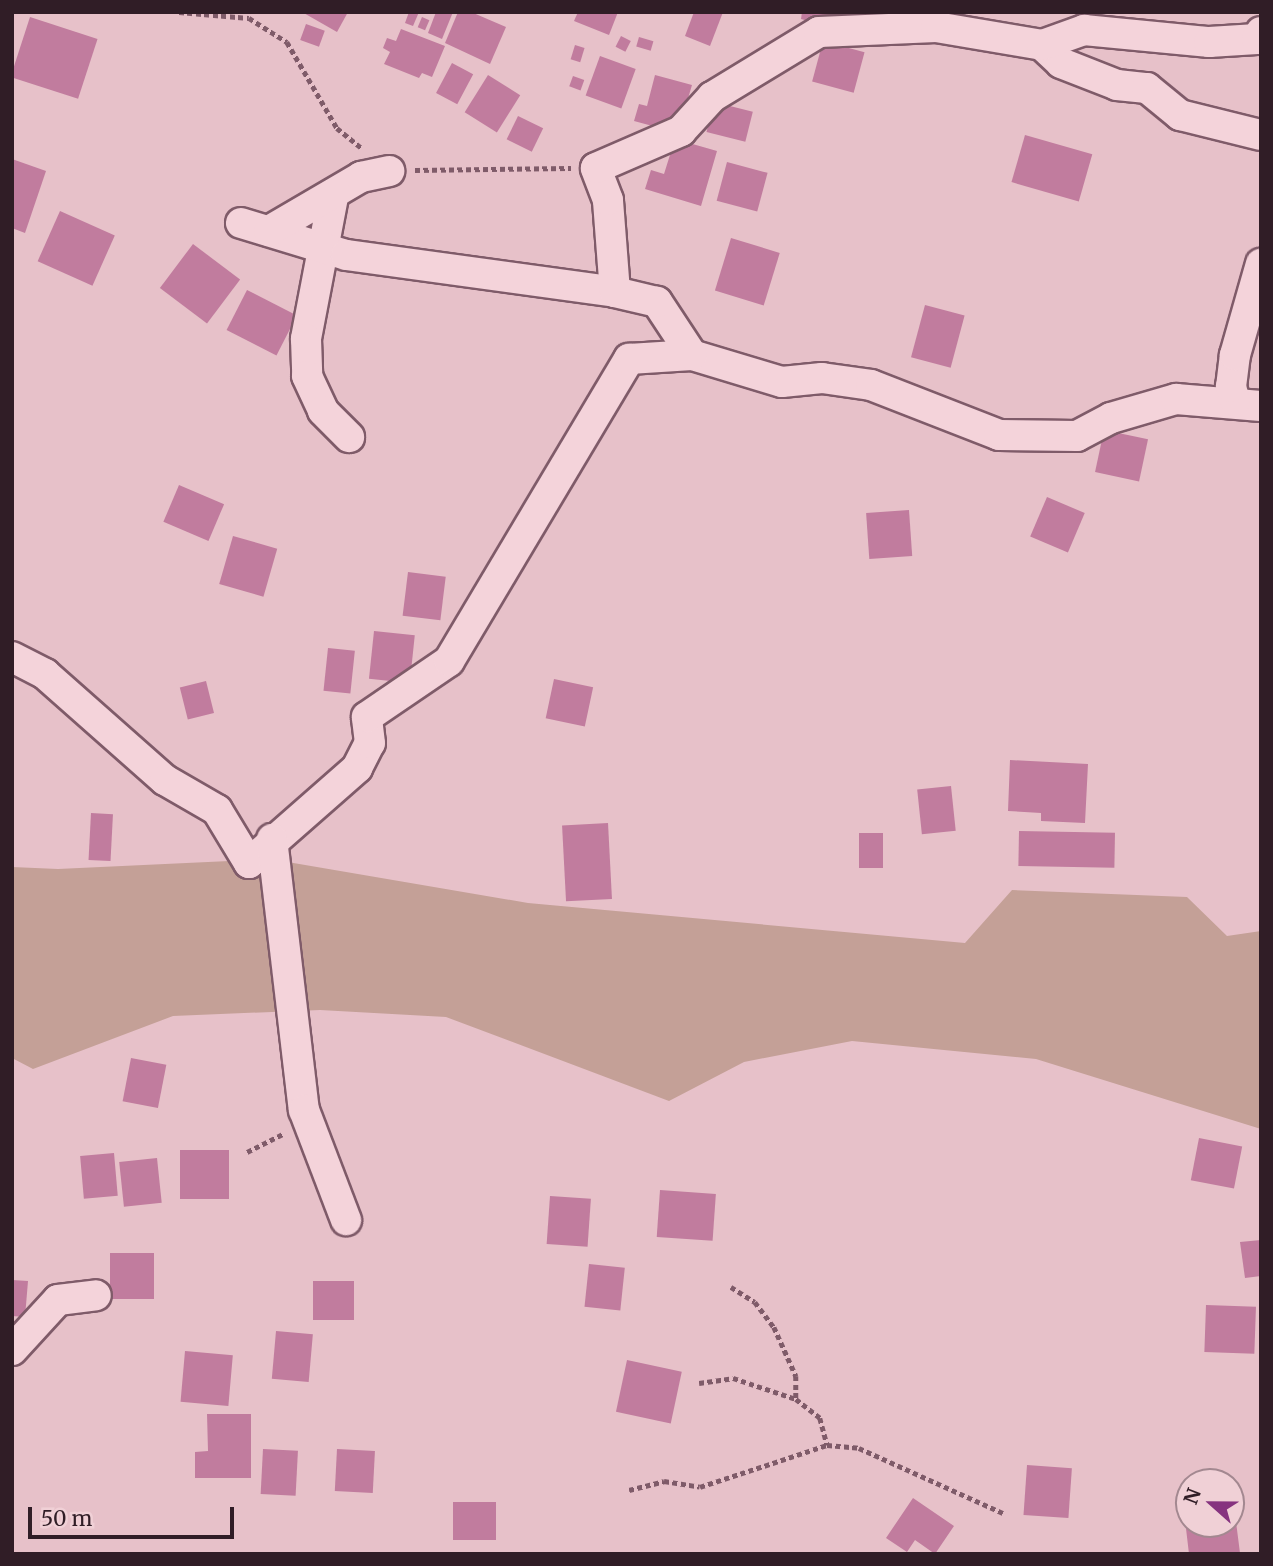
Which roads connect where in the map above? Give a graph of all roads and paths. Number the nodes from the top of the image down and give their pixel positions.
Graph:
1 (179, 12) edge
2 (1261, 32) edge
3 (1042, 45) junction
4 (1261, 135) edge
5 (596, 168) junction
6 (389, 171) junction
7 (333, 197) junction
8 (323, 246) junction
9 (1261, 264) edge
10 (615, 292) junction
11 (692, 355) junction
12 (1248, 403) edge
13 (349, 437) dead end
14 (12, 657) edge
15 (272, 839) junction
16 (304, 1111) junction
17 (247, 1152) dead end
18 (346, 1220) dead end
19 (731, 1287) dead end
20 (96, 1295) dead end
21 (12, 1350) edge
22 (699, 1383) dead end
23 (796, 1399) junction
24 (827, 1445) junction
25 (629, 1490) dead end
26 (1003, 1513) dead end

1 - 6 path
2 - 3 street
3 - 4 street
3 - 5 street
5 - 6 path
5 - 10 street
6 - 7 street
7 - 8 street
7 - 8 street
8 - 10 street
8 - 13 street
9 - 12 street
10 - 11 street
11 - 12 street
11 - 15 street
14 - 15 street
15 - 16 street
16 - 17 path
16 - 18 street
19 - 23 path
20 - 21 street
22 - 23 path
23 - 24 path
24 - 25 path
24 - 26 path

